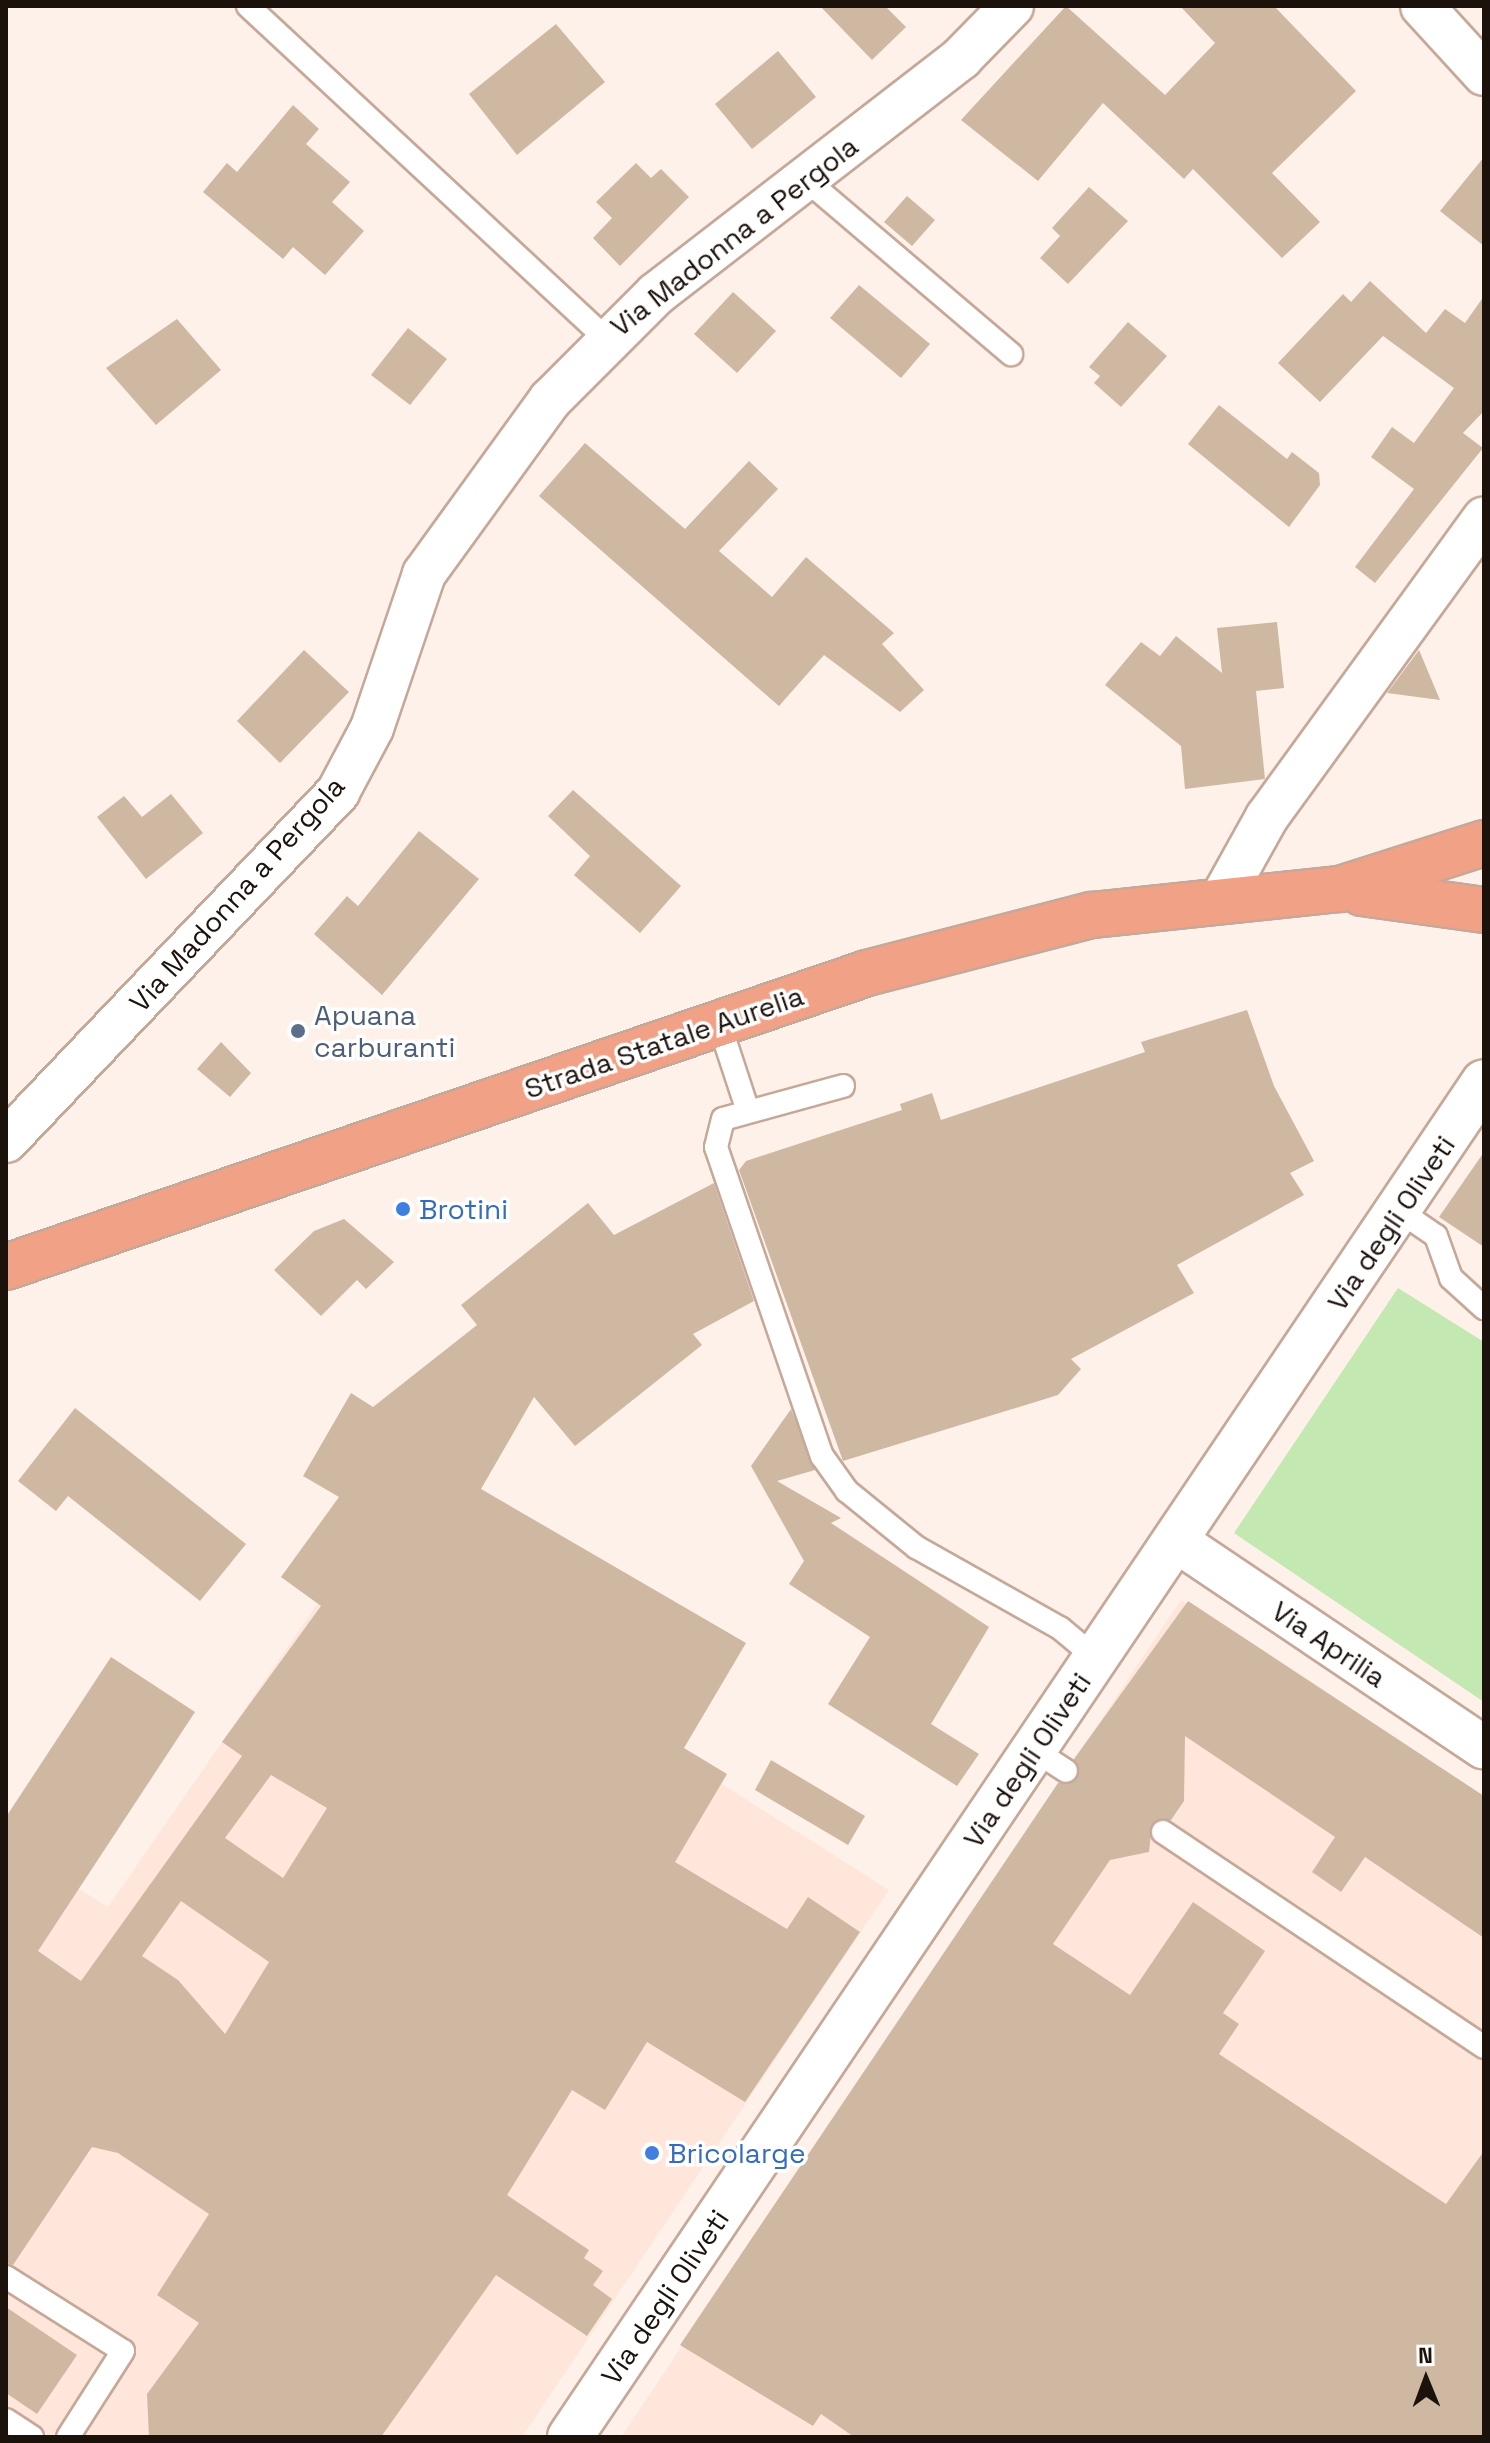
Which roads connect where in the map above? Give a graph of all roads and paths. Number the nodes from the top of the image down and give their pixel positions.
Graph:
1 (248, 6) edge
2 (1012, 6) edge
3 (1422, 6) edge
4 (1484, 74) edge
5 (804, 178) junction
6 (605, 338) junction
7 (1011, 354) dead end
8 (1484, 518) edge
9 (1484, 843) edge
10 (1340, 889) junction
11 (1223, 896) junction
12 (1484, 910) edge
13 (719, 1023) junction
14 (1484, 1082) edge
15 (843, 1086) dead end
16 (748, 1111) junction
17 (6, 1141) edge
18 (1401, 1212) junction
19 (6, 1267) edge
20 (1484, 1308) edge
21 (1175, 1540) junction
22 (1096, 1658) junction
23 (1484, 1748) edge
24 (1163, 1832) dead end
25 (1484, 2047) edge
26 (6, 2277) edge
27 (6, 2420) edge
28 (32, 2437) edge
29 (68, 2437) edge
30 (570, 2437) edge

1 - 6 lane
2 - 5 street, Via Madonna a Pergola
3 - 4 street
5 - 6 street, Via Madonna a Pergola
5 - 7 lane
6 - 17 street, Via Madonna a Pergola
8 - 11 street
9 - 10 main road, Strada Statale Aurelia
10 - 11 main road, Strada Statale Aurelia
10 - 12 main road, Strada Statale Aurelia
11 - 13 main road, Strada Statale Aurelia
13 - 16 lane
13 - 19 main road, Strada Statale Aurelia
14 - 18 main road, Via degli Oliveti
15 - 16 lane
16 - 22 lane
18 - 20 lane
18 - 21 main road, Via degli Oliveti
21 - 22 main road, Via degli Oliveti
21 - 23 street, Via Aprilia
22 - 30 main road, Via degli Oliveti
24 - 25 lane
26 - 29 lane
27 - 28 lane

